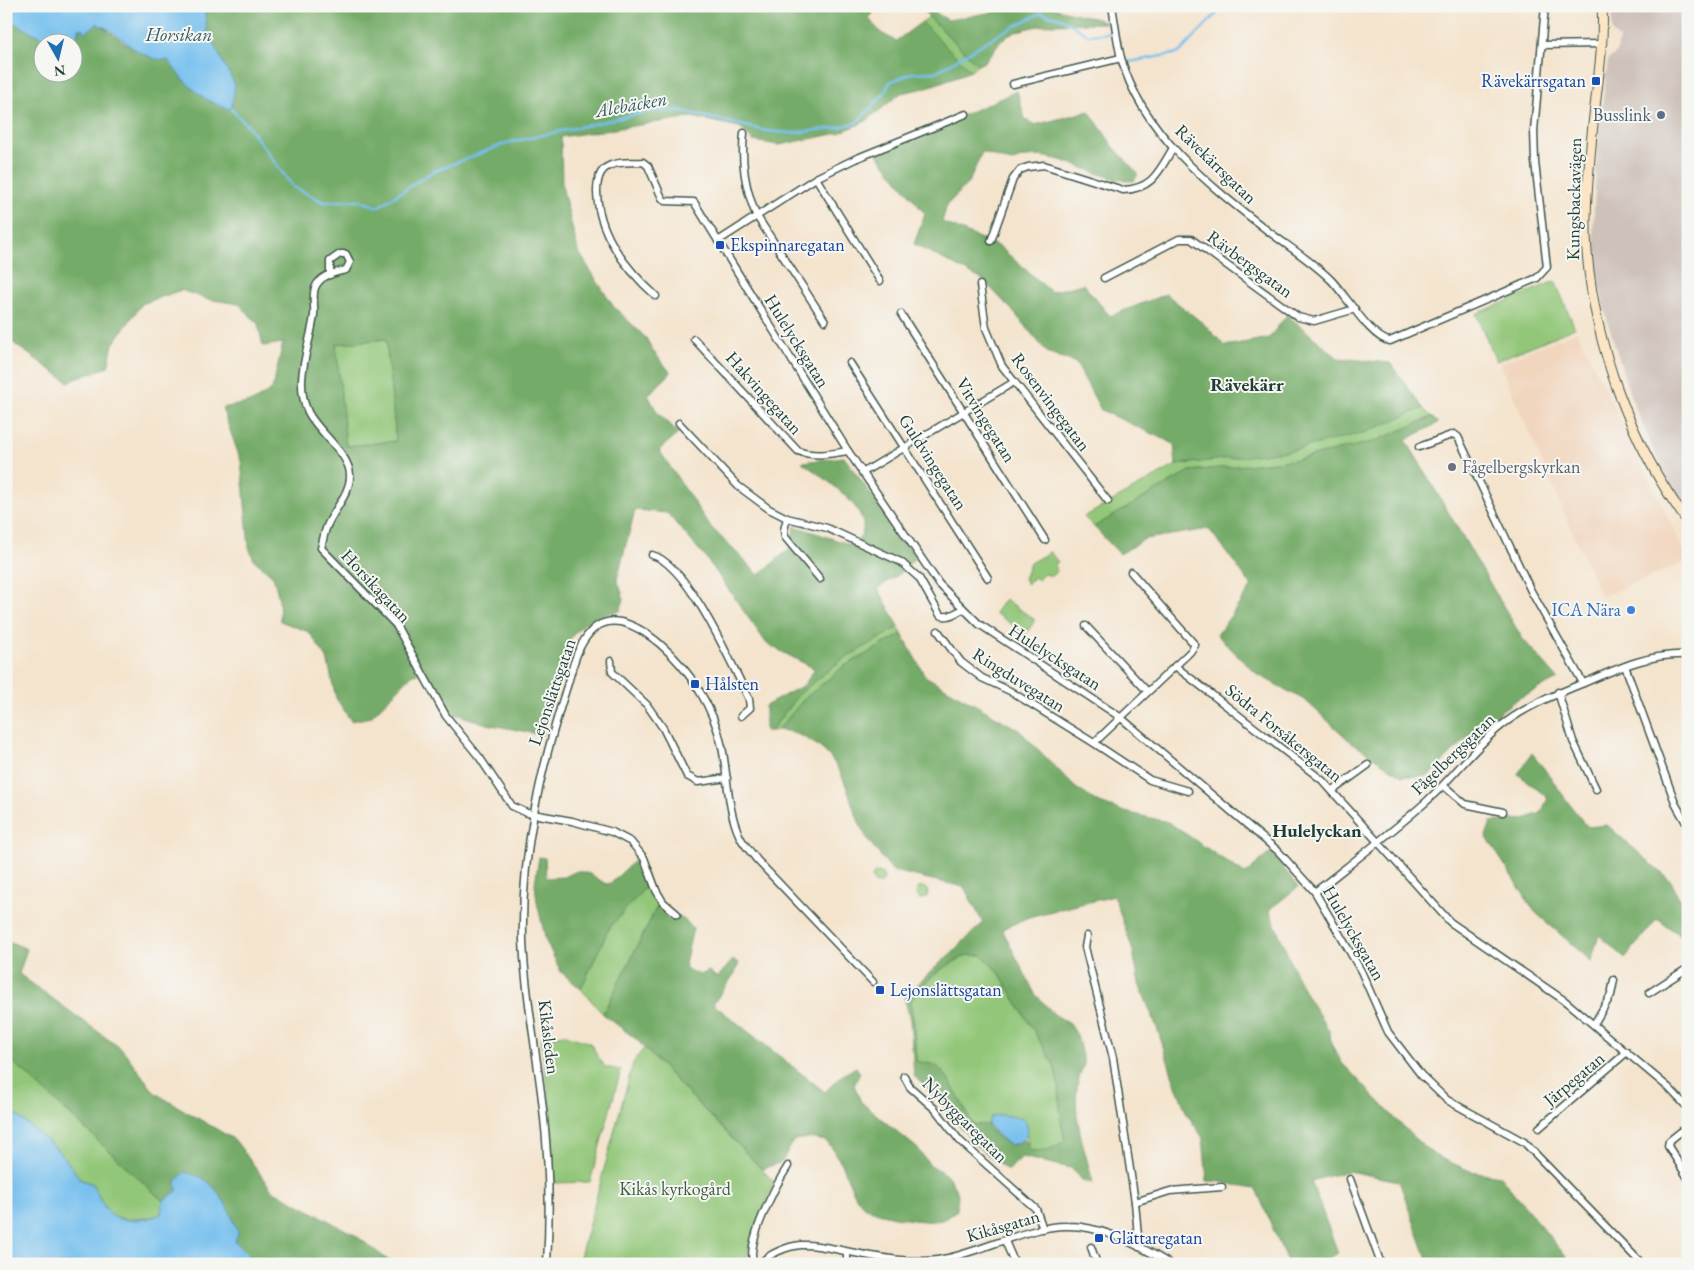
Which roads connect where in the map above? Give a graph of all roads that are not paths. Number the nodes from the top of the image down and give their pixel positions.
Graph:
1 (1112, 6) edge
2 (1545, 6) edge
3 (1602, 6) edge
4 (1600, 44) junction
5 (1542, 45) junction
6 (1121, 58) junction
7 (1012, 84) dead end
8 (966, 114) dead end
9 (744, 133) dead end
10 (1173, 148) junction
11 (816, 178) junction
12 (756, 215) junction
13 (718, 241) junction
14 (991, 242) dead end
15 (330, 275) dead end
16 (1104, 278) dead end
17 (880, 281) dead end
18 (980, 285) dead end
19 (656, 296) dead end
20 (1355, 309) junction
21 (902, 314) dead end
22 (825, 321) dead end
23 (694, 339) dead end
24 (850, 363) dead end
25 (1014, 382) junction
26 (964, 414) junction
27 (679, 423) dead end
28 (1419, 447) dead end
29 (906, 448) junction
30 (848, 450) junction
31 (862, 473) junction
32 (1108, 501) dead end
33 (786, 518) junction
34 (1688, 522) edge
35 (1045, 540) dead end
36 (652, 555) dead end
37 (1131, 572) dead end
38 (988, 578) dead end
39 (820, 579) dead end
40 (963, 608) junction
41 (1086, 626) dead end
42 (938, 631) dead end
43 (1688, 654) edge
44 (611, 661) dead end
45 (1175, 666) junction
46 (1624, 666) junction
47 (1583, 683) junction
48 (1147, 691) junction
49 (1558, 692) junction
50 (741, 716) dead end
51 (1120, 717) junction
52 (1094, 743) junction
53 (1368, 765) dead end
54 (727, 778) junction
55 (1444, 786) junction
56 (1596, 789) dead end
57 (1332, 790) junction
58 (1188, 792) dead end
59 (1503, 812) dead end
60 (532, 814) junction
61 (1688, 826) edge
62 (1378, 842) junction
63 (1315, 892) junction
64 (676, 914) dead end
65 (1087, 936) dead end
66 (1688, 968) edge
67 (1614, 980) dead end
68 (873, 982) dead end
69 (1649, 993) dead end
70 (1594, 1024) junction
71 (1627, 1052) junction
72 (904, 1076) dead end
73 (1688, 1108) edge
74 (1688, 1126) edge
75 (1539, 1128) dead end
76 (788, 1166) dead end
77 (1688, 1178) edge
78 (1350, 1179) dead end
79 (1222, 1187) dead end
80 (1135, 1202) junction
81 (1043, 1229) junction
82 (1005, 1241) junction
83 (1090, 1247) dead end
84 (1139, 1247) junction
85 (847, 1252) junction
86 (547, 1264) edge
87 (754, 1264) edge
88 (760, 1264) edge
89 (847, 1264) edge
90 (1015, 1264) edge
91 (1098, 1264) edge
92 (1170, 1264) edge
93 (1381, 1264) edge
94 (1642, 1264) edge

1 - 6 street, Rävekärrsgatan
2 - 5 street, Rävekärrsgatan
3 - 4 street, Kungsbackavägen
4 - 5 street
4 - 34 street, Kungsbackavägen
5 - 20 street, Rävekärrsgatan
6 - 7 street
6 - 10 street, Rävekärrsgatan
8 - 11 street
9 - 12 street
10 - 14 street
10 - 20 street, Rävekärrsgatan
11 - 12 street
11 - 17 street
12 - 13 street
12 - 22 street
13 - 19 street, Hulelycksgatan
13 - 30 street, Hulelycksgatan
15 - 60 street, Horsikagatan
16 - 20 street, Rävbergsgatan
18 - 25 street, Rosenvingegatan
21 - 26 street, Vitvingegatan
23 - 30 street, Hakvingegatan
24 - 29 street, Guldvingegatan
25 - 26 street
25 - 32 street, Rosenvingegatan
26 - 29 street
26 - 35 street, Vitvingegatan
27 - 33 street
28 - 47 street
29 - 31 street
29 - 38 street, Guldvingegatan
30 - 31 street, Hulelycksgatan
31 - 40 street, Hulelycksgatan
33 - 39 street
33 - 40 street
36 - 50 street
37 - 45 street
40 - 51 street, Hulelycksgatan
41 - 48 street
42 - 52 street, Ringduvegatan
43 - 46 street, Fågelbergsgatan
44 - 54 street
45 - 48 street
45 - 57 street, Södra Forsåkersgatan
46 - 47 street, Fågelbergsgatan
46 - 61 street
47 - 49 street, Fågelbergsgatan
48 - 51 street
49 - 55 street, Fågelbergsgatan
49 - 56 street
51 - 52 street
51 - 63 street, Hulelycksgatan
52 - 58 street, Ringduvegatan
53 - 57 street
54 - 60 street, Lejonslättsgatan
54 - 68 street, Lejonslättsgatan
55 - 59 street
55 - 62 street, Fågelbergsgatan
57 - 62 street, Södra Forsåkersgatan
60 - 64 street
60 - 86 street, Kikåsleden
62 - 63 street, Fågelbergsgatan
62 - 70 street, Södra Forsåkersgatan
63 - 94 street, Hulelycksgatan
65 - 80 street
66 - 69 street
67 - 70 street
70 - 71 street, Södra Forsåkersgatan
71 - 73 street, Södra Forsåkersgatan
71 - 75 street, Järpegatan
72 - 81 street, Nybyggaregatan
74 - 77 street
76 - 87 street
78 - 93 street
79 - 80 street
80 - 84 street
81 - 82 street, Kikåsgatan
81 - 84 street, Kikåsgatan
82 - 85 street, Kikåsgatan
82 - 90 street
83 - 91 street
84 - 92 street, Kikåsgatan
85 - 88 street, Kikåsgatan
85 - 89 street

